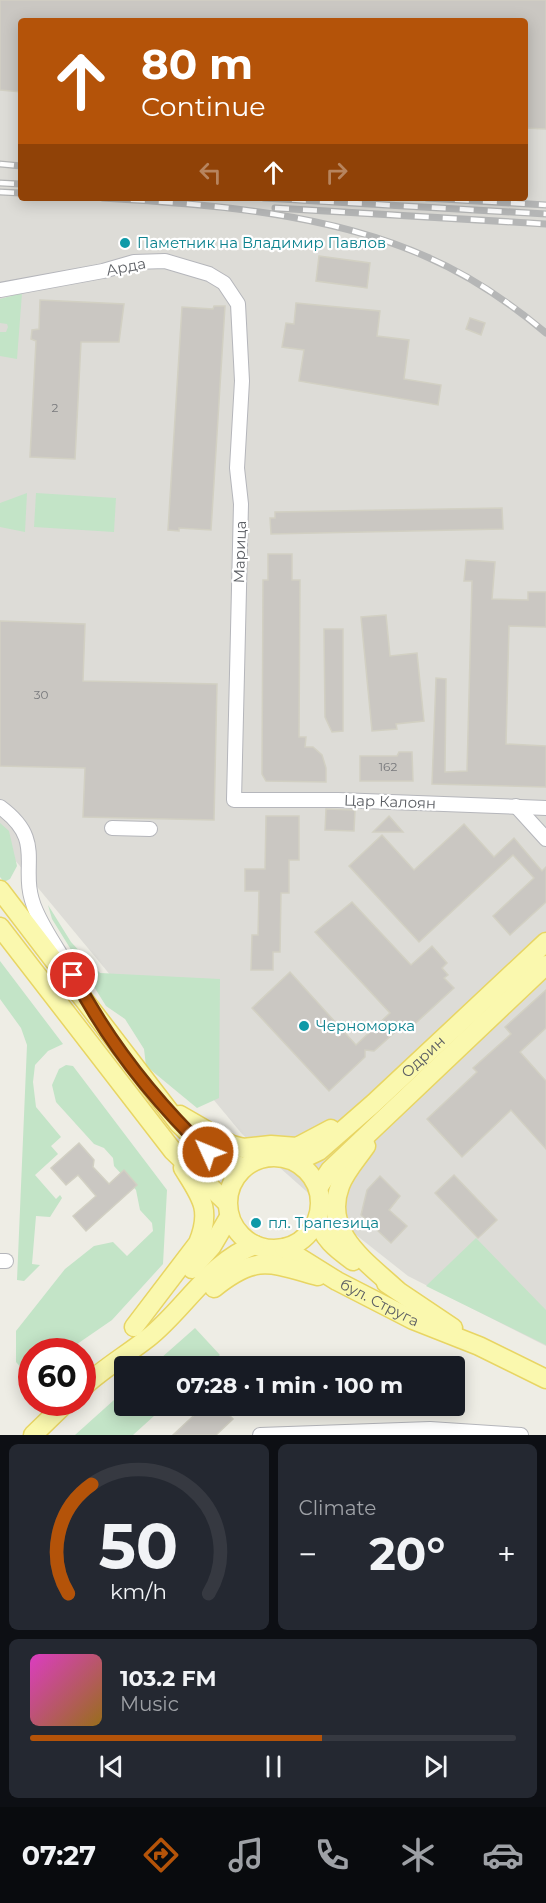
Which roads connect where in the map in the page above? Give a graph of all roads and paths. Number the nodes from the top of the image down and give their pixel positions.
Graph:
1 (0, 290) edge
2 (238, 304) joint
3 (234, 800) joint
4 (516, 806) junction
5 (0, 807) edge
6 (546, 808) edge
7 (112, 828) dead end
8 (150, 830) dead end
9 (546, 839) edge
10 (0, 890) edge
11 (0, 927) edge
12 (546, 942) edge
13 (546, 965) edge
14 (95, 1018) junction
15 (458, 1024) junction
16 (451, 1054) junction
17 (374, 1103) junction
18 (164, 1105) junction
19 (388, 1114) junction
20 (173, 1151) junction
21 (296, 1162) junction
22 (243, 1167) junction
23 (318, 1188) junction
24 (228, 1210) junction
25 (318, 1218) junction
26 (255, 1245) junction
27 (284, 1248) junction
28 (337, 1281) junction
29 (397, 1290) junction
30 (134, 1327) junction
31 (149, 1338) junction
32 (479, 1346) junction
33 (107, 1365) junction
34 (96, 1376) edge
35 (546, 1379) edge
36 (53, 1416) edge
37 (385, 1433) edge
38 (33, 1435) edge
39 (260, 1435) edge
40 (521, 1435) edge

1 - 2 street, Арда
2 - 3 street, Марица
3 - 4 street, Цар Калоян
4 - 6 street, Цар Калоян
4 - 9 street
5 - 14 street
7 - 8 street
10 - 14 main road
11 - 20 main road
12 - 15 main road, Одрин
13 - 16 main road, Одрин
14 - 18 main road
15 - 16 main road
15 - 17 main road, Одрин
16 - 19 main road, Одрин
17 - 18 main road
17 - 21 main road, Одрин
18 - 22 main road
19 - 23 main road, Одрин
19 - 29 main road
20 - 24 main road
20 - 30 main road
21 - 22 main road
21 - 23 main road
22 - 24 main road
23 - 25 main road
24 - 26 main road
24 - 30 main road
25 - 27 main road
25 - 29 main road, бул. Струга
26 - 27 main road
26 - 31 main road
27 - 28 main road, бул. Струга
28 - 31 main road
28 - 32 main road, бул. Струга
29 - 32 main road, бул. Струга
30 - 33 main road
31 - 33 main road
32 - 35 main road, бул. Струга
33 - 34 main road
36 - 38 main road
37 - 39 street
37 - 40 street

